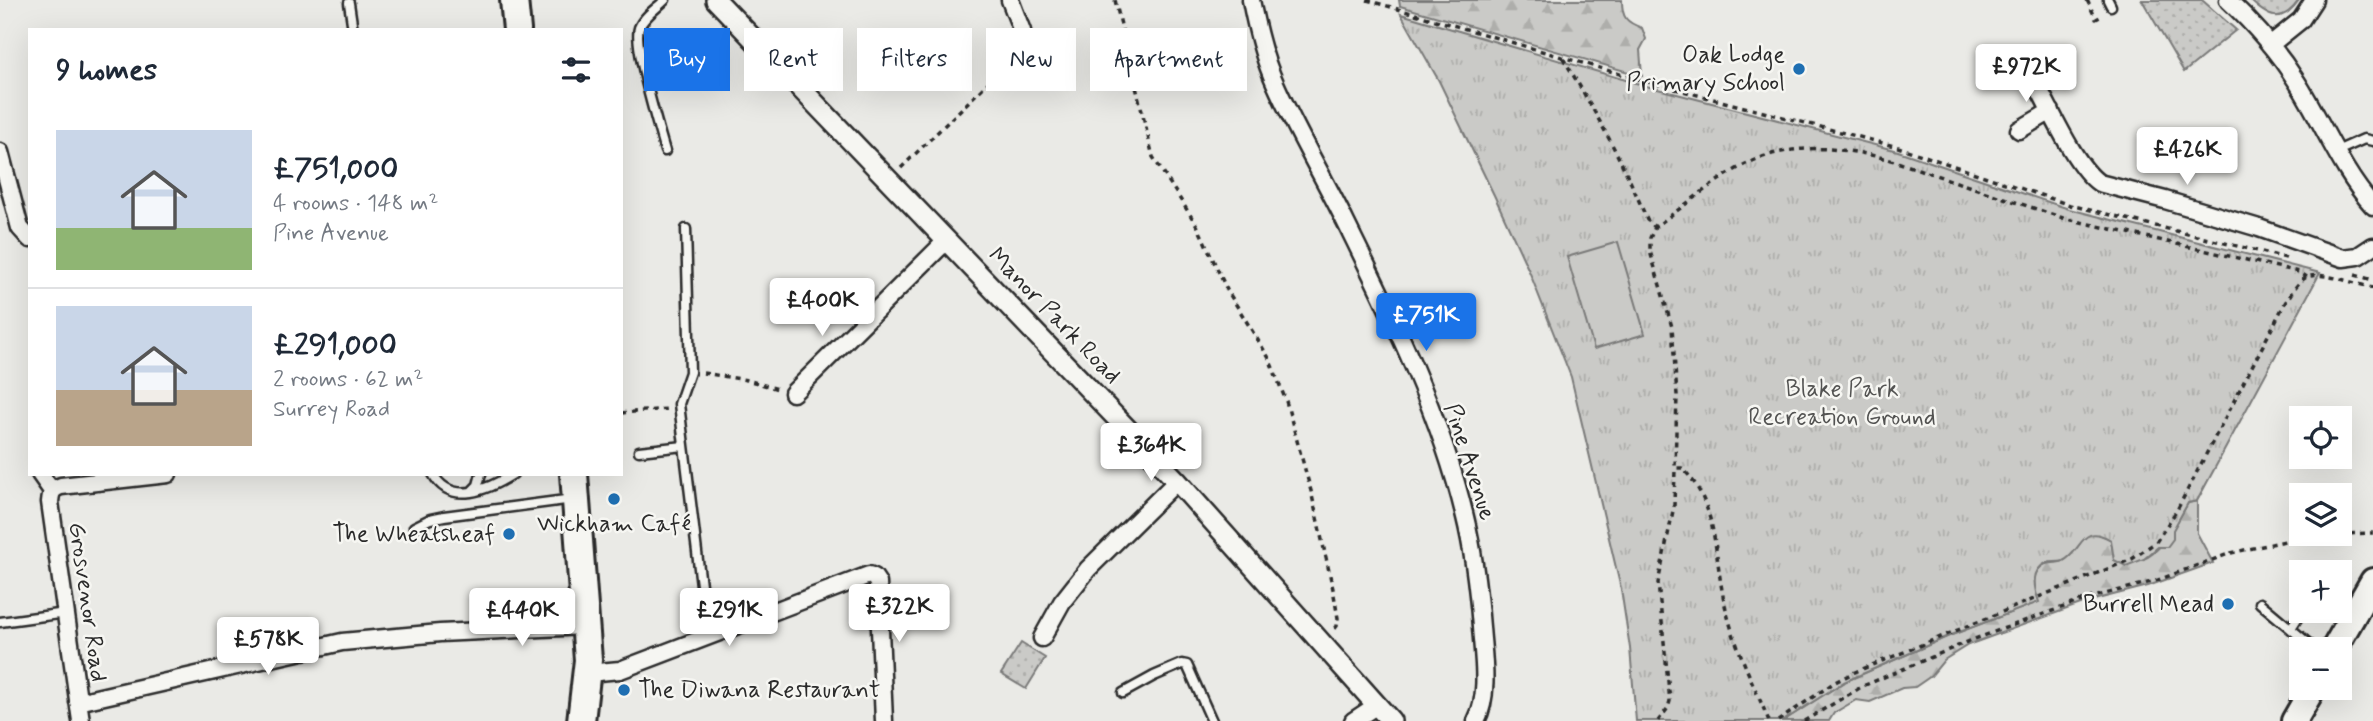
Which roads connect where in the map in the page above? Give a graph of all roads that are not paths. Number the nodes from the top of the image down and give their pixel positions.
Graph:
1 (514, 0) edge
2 (665, 0) edge
3 (716, 0) edge
4 (1010, 0) edge
5 (1251, 0) edge
6 (2228, 0) edge
7 (2314, 0) edge
8 (349, 3) dead end
9 (353, 28) edge
10 (517, 28) edge
11 (1021, 28) edge
12 (2270, 45) junction
13 (2039, 89) dead end
14 (2051, 111) junction
15 (2019, 130) dead end
16 (2373, 141) edge
17 (665, 151) dead end
18 (2337, 151) junction
19 (0, 152) edge
20 (2373, 206) edge
21 (686, 229) dead end
22 (28, 237) edge
23 (947, 240) junction
24 (2373, 246) edge
25 (793, 393) road end
26 (684, 446) junction
27 (639, 451) dead end
28 (41, 476) edge
29 (150, 476) edge
30 (434, 476) edge
31 (480, 476) edge
32 (508, 476) edge
33 (1177, 481) junction
34 (575, 486) edge
35 (52, 491) junction
36 (470, 493) junction
37 (414, 527) dead end
38 (2373, 581) edge
39 (2260, 603) dead end
40 (66, 613) junction
41 (0, 622) edge
42 (2294, 623) edge
43 (586, 626) junction
44 (2291, 628) junction
45 (710, 636) junction
46 (2301, 637) edge
47 (2339, 637) edge
48 (1042, 638) dead end
49 (588, 673) junction
50 (1123, 693) dead end
51 (2306, 700) edge
52 (78, 702) junction
53 (1377, 705) junction
54 (81, 721) edge
55 (582, 721) edge
56 (884, 721) edge
57 (1212, 721) edge
58 (1353, 721) edge
59 (1391, 721) edge
60 (1476, 721) edge
61 (2294, 721) edge

1 - 10 highway
2 - 17 lane
3 - 23 street, Manor Park Road
4 - 11 street
5 - 60 street, Pine Avenue
6 - 12 street
7 - 12 street
8 - 9 lane
12 - 18 street
13 - 14 street
14 - 15 street
14 - 24 street
16 - 18 lane
18 - 20 street
19 - 22 street
21 - 26 lane
23 - 25 street
23 - 33 street, Manor Park Road
26 - 27 lane
26 - 45 lane
28 - 35 street
29 - 35 street, Grosvenor Road
30 - 36 lane
31 - 36 lane
32 - 36 lane
33 - 48 street
33 - 53 street, Manor Park Road
34 - 37 lane
34 - 43 highway
35 - 40 street, Grosvenor Road
38 - 47 main road
39 - 44 lane
40 - 41 lane
40 - 52 street, Grosvenor Road
42 - 44 lane
43 - 49 highway
43 - 52 street, Grosvenor Road
44 - 46 lane
45 - 49 street
45 - 56 street
49 - 55 highway
50 - 57 lane
51 - 61 main road
52 - 54 street
53 - 58 street
53 - 59 street, Manor Park Road

